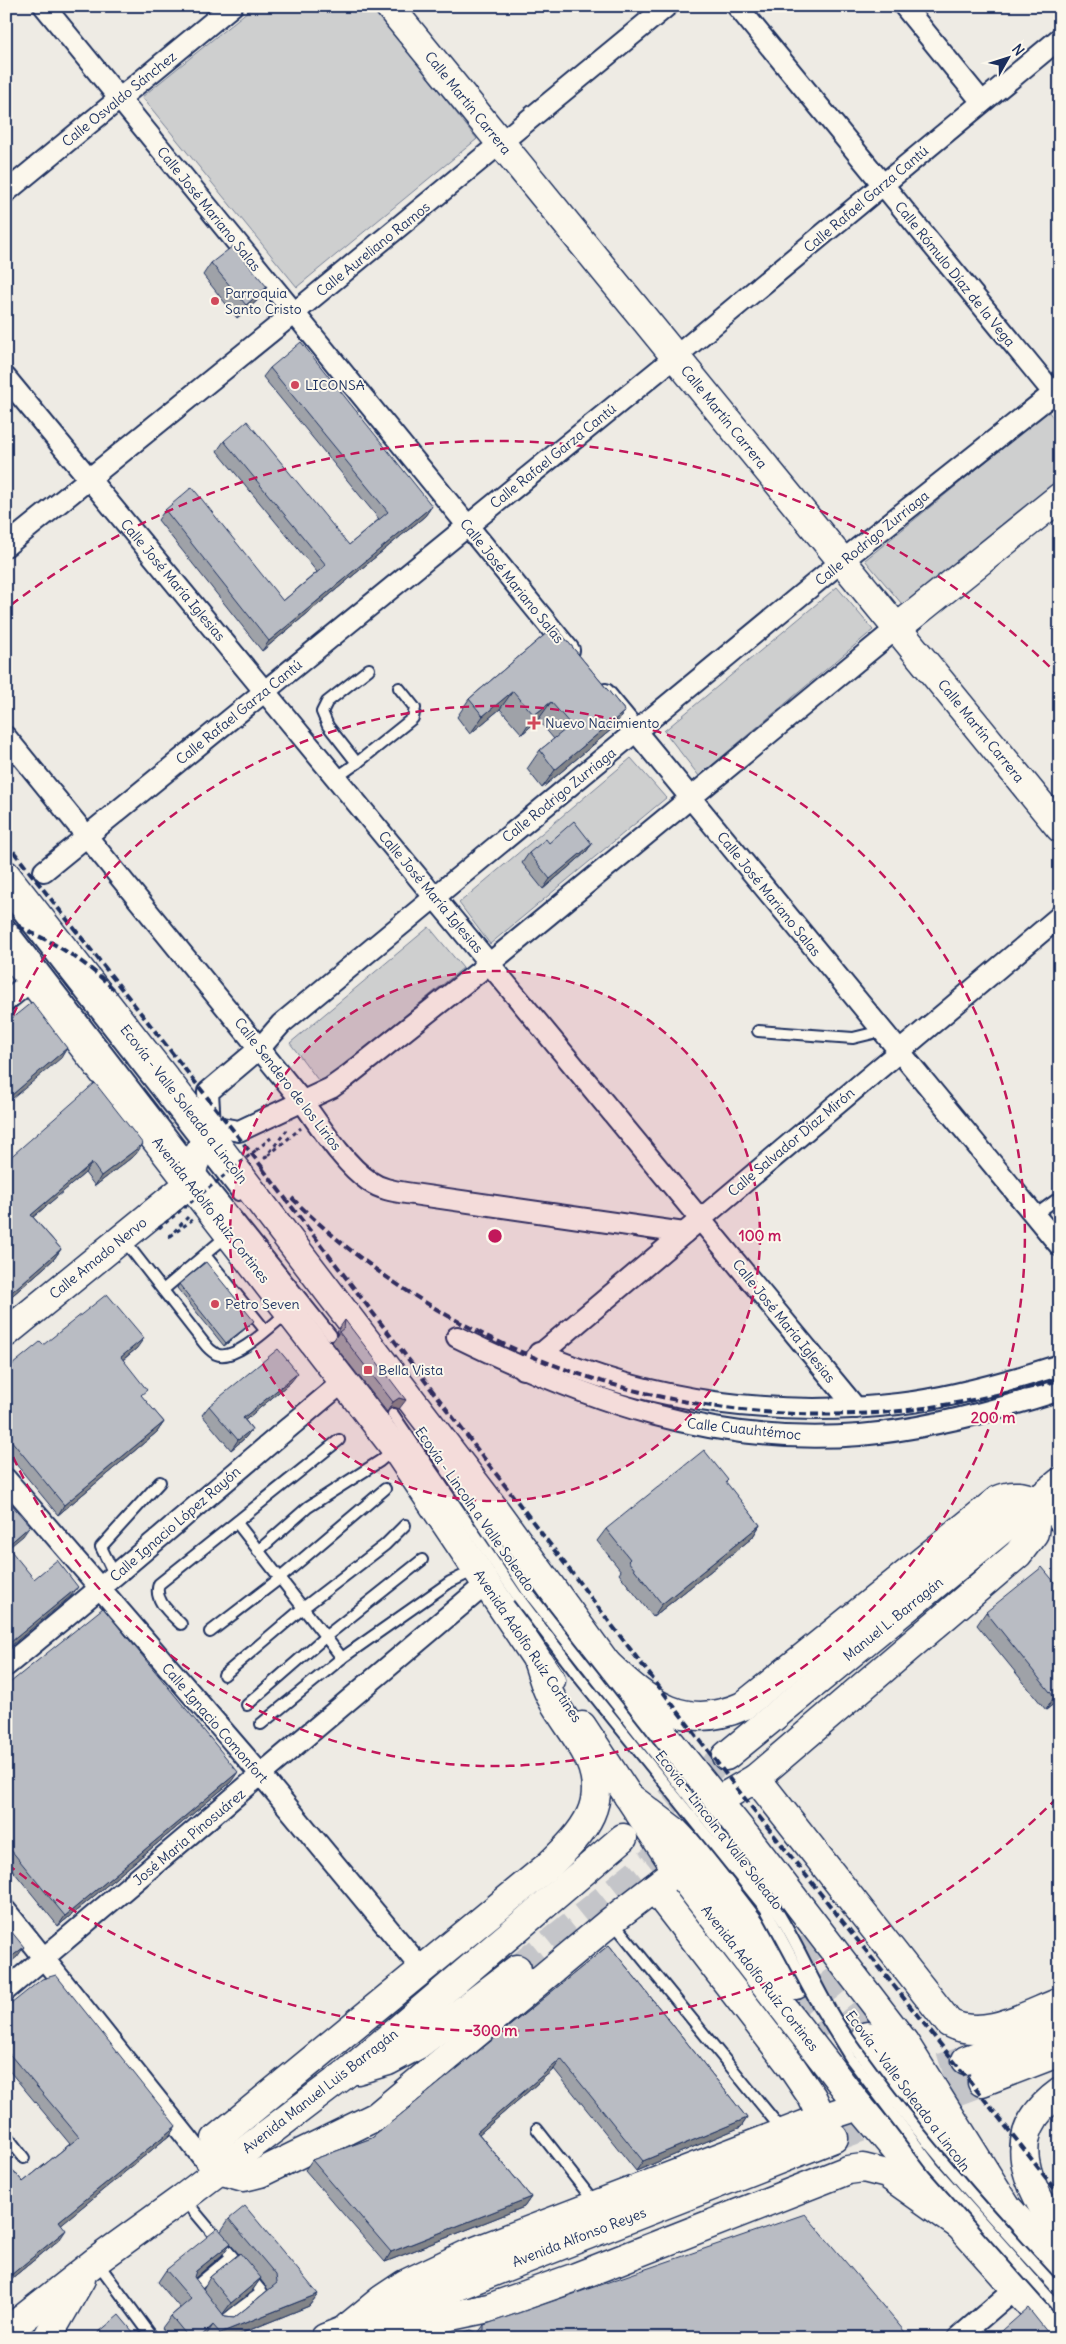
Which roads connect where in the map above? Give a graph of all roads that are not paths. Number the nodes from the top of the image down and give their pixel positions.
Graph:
1 (44, 6) edge
2 (232, 6) edge
3 (389, 6) edge
4 (667, 6) edge
5 (737, 6) edge
6 (904, 6) edge
7 (1060, 38) edge
8 (119, 98) junction
9 (982, 102) junction
10 (501, 144) junction
11 (883, 185) junction
12 (6, 192) edge
13 (294, 313) junction
14 (675, 357) junction
15 (6, 378) edge
16 (1058, 394) edge
17 (89, 479) junction
18 (1060, 497) edge
19 (467, 525) junction
20 (6, 546) edge
21 (842, 561) junction
22 (897, 628) junction
23 (369, 669) dead end
24 (399, 688) dead end
25 (264, 690) junction
26 (636, 732) junction
27 (6, 737) edge
28 (357, 763) junction
29 (336, 778) junction
30 (690, 798) junction
31 (1060, 828) edge
32 (88, 836) junction
33 (44, 871) dead end
34 (6, 875) edge
35 (434, 897) junction
36 (6, 898) edge
37 (1060, 916) edge
38 (6, 921) edge
39 (6, 947) edge
40 (490, 962) junction
41 (32, 980) junction
42 (6, 1001) edge
43 (758, 1031) dead end
44 (882, 1032) junction
45 (260, 1048) junction
46 (899, 1052) junction
47 (302, 1101) junction
48 (201, 1151) junction
49 (1060, 1197) edge
50 (244, 1203) dead end
51 (1034, 1216) junction
52 (700, 1219) junction
53 (684, 1233) junction
54 (229, 1234) junction
55 (122, 1238) junction
56 (1060, 1246) edge
57 (205, 1255) junction
58 (163, 1290) junction
59 (289, 1311) junction
60 (330, 1311) dead end
61 (342, 1327) edge
62 (265, 1330) junction
63 (6, 1333) edge
64 (331, 1335) dead end
65 (457, 1337) dead end
66 (539, 1353) junction
67 (1060, 1365) edge
68 (523, 1369) junction
69 (343, 1382) junction
70 (1060, 1390) edge
71 (404, 1406) edge
72 (856, 1408) junction
73 (392, 1414) edge
74 (415, 1422) dead end
75 (426, 1439) dead end
76 (339, 1440) dead end
77 (395, 1448) junction
78 (6, 1479) edge
79 (160, 1482) dead end
80 (385, 1489) dead end
81 (1047, 1493) edge
82 (237, 1523) junction
83 (1060, 1523) edge
84 (405, 1525) dead end
85 (258, 1551) junction
86 (422, 1560) dead end
87 (115, 1576) junction
88 (481, 1577) junction
89 (279, 1579) junction
90 (100, 1590) junction
91 (522, 1594) junction
92 (303, 1608) junction
93 (180, 1624) dead end
94 (210, 1632) dead end
95 (325, 1637) junction
96 (342, 1658) junction
97 (537, 1660) junction
98 (608, 1664) junction
99 (6, 1666) edge
100 (224, 1675) dead end
101 (246, 1705) dead end
102 (260, 1724) dead end
103 (726, 1756) tunnel mouth
104 (262, 1776) junction
105 (756, 1778) junction
106 (628, 1796) junction
107 (717, 1801) junction
108 (623, 1838) tunnel mouth
109 (677, 1870) junction
110 (654, 1888) junction
111 (6, 1911) edge
112 (611, 1921) junction
113 (44, 1958) junction
114 (421, 1968) junction
115 (517, 1969) tunnel mouth
116 (796, 1985) tunnel mouth
117 (6, 1990) edge
118 (1060, 2002) edge
119 (1060, 2028) edge
120 (867, 2036) tunnel mouth
121 (1060, 2052) edge
122 (966, 2060) tunnel mouth
123 (347, 2073) junction
124 (982, 2082) tunnel mouth
125 (1060, 2092) edge
126 (859, 2106) junction
127 (828, 2128) junction
128 (537, 2129) dead end
129 (784, 2133) junction
130 (6, 2135) edge
131 (24, 2158) dead end
132 (217, 2171) junction
133 (183, 2198) junction
134 (597, 2204) junction
135 (1007, 2207) junction
136 (959, 2225) junction
137 (1060, 2235) edge
138 (232, 2256) junction
139 (92, 2264) junction
140 (1060, 2266) edge
141 (1016, 2288) junction
142 (1060, 2292) edge
143 (204, 2303) edge
144 (1060, 2310) edge
145 (215, 2318) edge
146 (6, 2332) edge
147 (337, 2333) edge
148 (47, 2338) edge
149 (153, 2338) edge
150 (958, 2338) edge
151 (1060, 2338) edge

1 - 8 street, Calle José Mariano Salas
2 - 8 street, Calle Osvaldo Sánchez
3 - 10 main road, Calle Martín Carrera
4 - 10 street, Calle Aureliano Ramos
5 - 11 street, Calle Rómulo Díaz de la Vega
6 - 9 street
7 - 9 street, Calle Rafael Garza Cantú
8 - 12 street, Calle Osvaldo Sánchez
8 - 13 street, Calle José Mariano Salas
9 - 11 street, Calle Rafael Garza Cantú
10 - 13 street, Calle Aureliano Ramos
10 - 14 main road, Calle Martín Carrera
11 - 14 street, Calle Rafael Garza Cantú
11 - 16 street, Calle Rómulo Díaz de la Vega
13 - 17 street, Calle Aureliano Ramos
13 - 19 street, Calle José Mariano Salas
14 - 19 street, Calle Rafael Garza Cantú
14 - 21 main road, Calle Martín Carrera
15 - 17 street, Calle José María Iglesias
16 - 21 street, Calle Rodrigo Zurriaga
17 - 20 street, Calle Aureliano Ramos
17 - 25 street, Calle José María Iglesias
18 - 22 main road
19 - 25 street, Calle Rafael Garza Cantú
19 - 26 street, Calle José Mariano Salas
21 - 22 main road, Calle Martín Carrera
21 - 26 street, Calle Rodrigo Zurriaga
22 - 30 street
22 - 31 main road, Calle Martín Carrera
23 - 28 lane
24 - 28 lane
25 - 29 street, Calle José María Iglesias
25 - 32 street, Calle Rafael Garza Cantú
26 - 30 street, Calle José Mariano Salas
26 - 35 street, Calle Rodrigo Zurriaga
27 - 32 street, Calle Sendero de los Lirios
28 - 29 lane
29 - 35 street, Calle José María Iglesias
30 - 40 street
30 - 44 street, Calle José Mariano Salas
32 - 33 street, Calle Rafael Garza Cantú
32 - 45 street, Calle Sendero de los Lirios
34 - 48 main road, Avenida Adolfo Ruíz Cortines
35 - 40 street, Calle José María Iglesias
35 - 45 street, Calle Rodrigo Zurriaga
36 - 48 lane, Ecovía - Valle Soleado a Lincoln
37 - 46 street, Calle Salvador Díaz Mirón
38 - 48 lane
39 - 41 main road, Avenida Adolfo Ruíz Cortines
40 - 47 street
40 - 52 street, Calle José María Iglesias
41 - 42 street
41 - 48 main road, Avenida Adolfo Ruíz Cortines
43 - 44 lane
44 - 46 street, Calle José Mariano Salas
45 - 47 street, Calle Sendero de los Lirios
45 - 48 street, Calle Rodrigo Zurriaga
46 - 51 street, Calle José Mariano Salas
46 - 52 street, Calle Salvador Díaz Mirón
47 - 48 street
47 - 53 street, Calle Sendero de los Lirios
48 - 50 lane, Ecovía - Valle Soleado a Lincoln
48 - 54 main road, Avenida Adolfo Ruíz Cortines
48 - 55 main road, Calle Amado Nervo
48 - 64 lane
48 - 98 main road, Avenida Adolfo Ruíz Cortines
49 - 51 lane
51 - 56 street, Calle José Mariano Salas
52 - 53 street, Calle Salvador Díaz Mirón
52 - 72 street, Calle José María Iglesias
53 - 66 street, Calle Salvador Díaz Mirón
54 - 57 lane
54 - 59 main road, Avenida Adolfo Ruíz Cortines
55 - 58 lane
55 - 63 main road, Calle Amado Nervo
57 - 58 lane
57 - 62 lane
58 - 62 lane
59 - 62 lane
59 - 69 main road, Avenida Adolfo Ruíz Cortines
60 - 61 lane
65 - 68 street, Calle Cuauhtémoc
66 - 68 street, Calle Salvador Díaz Mirón
66 - 72 street, Calle Cuauhtémoc
67 - 72 street, Calle Cuauhtémoc
68 - 70 street, Calle Cuauhtémoc
69 - 77 main road, Avenida Adolfo Ruíz Cortines
69 - 87 street, Calle Ignacio López Rayón
71 - 74 lane
73 - 91 lane, Ecovía - Lincoln a Valle Soleado
75 - 91 lane, Ecovía - Valle Soleado a Lincoln
76 - 82 lane
77 - 85 lane
77 - 88 main road, Avenida Adolfo Ruíz Cortines
78 - 90 street, Calle Ignacio Comonfort
79 - 87 lane
80 - 89 lane
81 - 83 street
81 - 98 main road
81 - 103 main road, Manuel L. Barragán
81 - 105 main road
82 - 85 lane
82 - 93 lane
84 - 92 lane
85 - 89 lane
86 - 95 lane
87 - 90 street, Calle Ignacio López Rayón
88 - 96 lane
88 - 97 main road, Avenida Adolfo Ruíz Cortines
88 - 104 street, José María Pinosuárez
89 - 92 lane
89 - 94 lane
90 - 99 street, Calle Ignacio López Rayón
90 - 104 street, Calle Ignacio Comonfort
91 - 142 lane, Ecovía - Valle Soleado a Lincoln, bridge
91 - 144 lane, Ecovía - Lincoln a Valle Soleado, bridge
92 - 95 lane
92 - 100 lane
95 - 96 lane
95 - 101 lane
96 - 102 lane
97 - 106 main road, Avenida Adolfo Ruíz Cortines
97 - 114 main road
98 - 107 main road, Avenida Adolfo Ruíz Cortines
104 - 113 street, José María Pinosuárez
104 - 114 street, Calle Ignacio Comonfort
105 - 107 main road
105 - 118 main road
106 - 109 main road, Avenida Adolfo Ruíz Cortines
106 - 116 main road
107 - 135 main road, Avenida Adolfo Ruíz Cortines
108 - 123 main road, Avenida Manuel Luis Barragán
109 - 110 main road
109 - 126 main road, Avenida Adolfo Ruíz Cortines
110 - 112 main road
110 - 127 main road
111 - 113 street
112 - 129 lane
112 - 132 main road
113 - 117 street, José María Pinosuárez
113 - 132 street
114 - 132 main road
115 - 123 main road
119 - 122 main road
120 - 135 main road
121 - 124 main road
123 - 132 main road, Avenida Manuel Luis Barragán
125 - 137 main road
126 - 127 main road
126 - 136 main road, Avenida Adolfo Ruíz Cortines
127 - 129 main road
127 - 147 main road, Avenida Alfonso Reyes
128 - 134 lane
129 - 134 main road
130 - 131 lane
132 - 133 main road, Avenida Manuel Luis Barragán
133 - 138 lane
133 - 139 main road, Avenida Manuel Luis Barragán
134 - 147 main road
135 - 140 main road, Avenida Adolfo Ruíz Cortines
136 - 141 main road, Avenida Adolfo Ruíz Cortines
136 - 147 main road
138 - 143 lane
138 - 145 lane
139 - 146 main road, Avenida Manuel Luis Barragán
139 - 148 main road
139 - 149 lane
141 - 150 street
141 - 151 main road, Avenida Adolfo Ruíz Cortines

